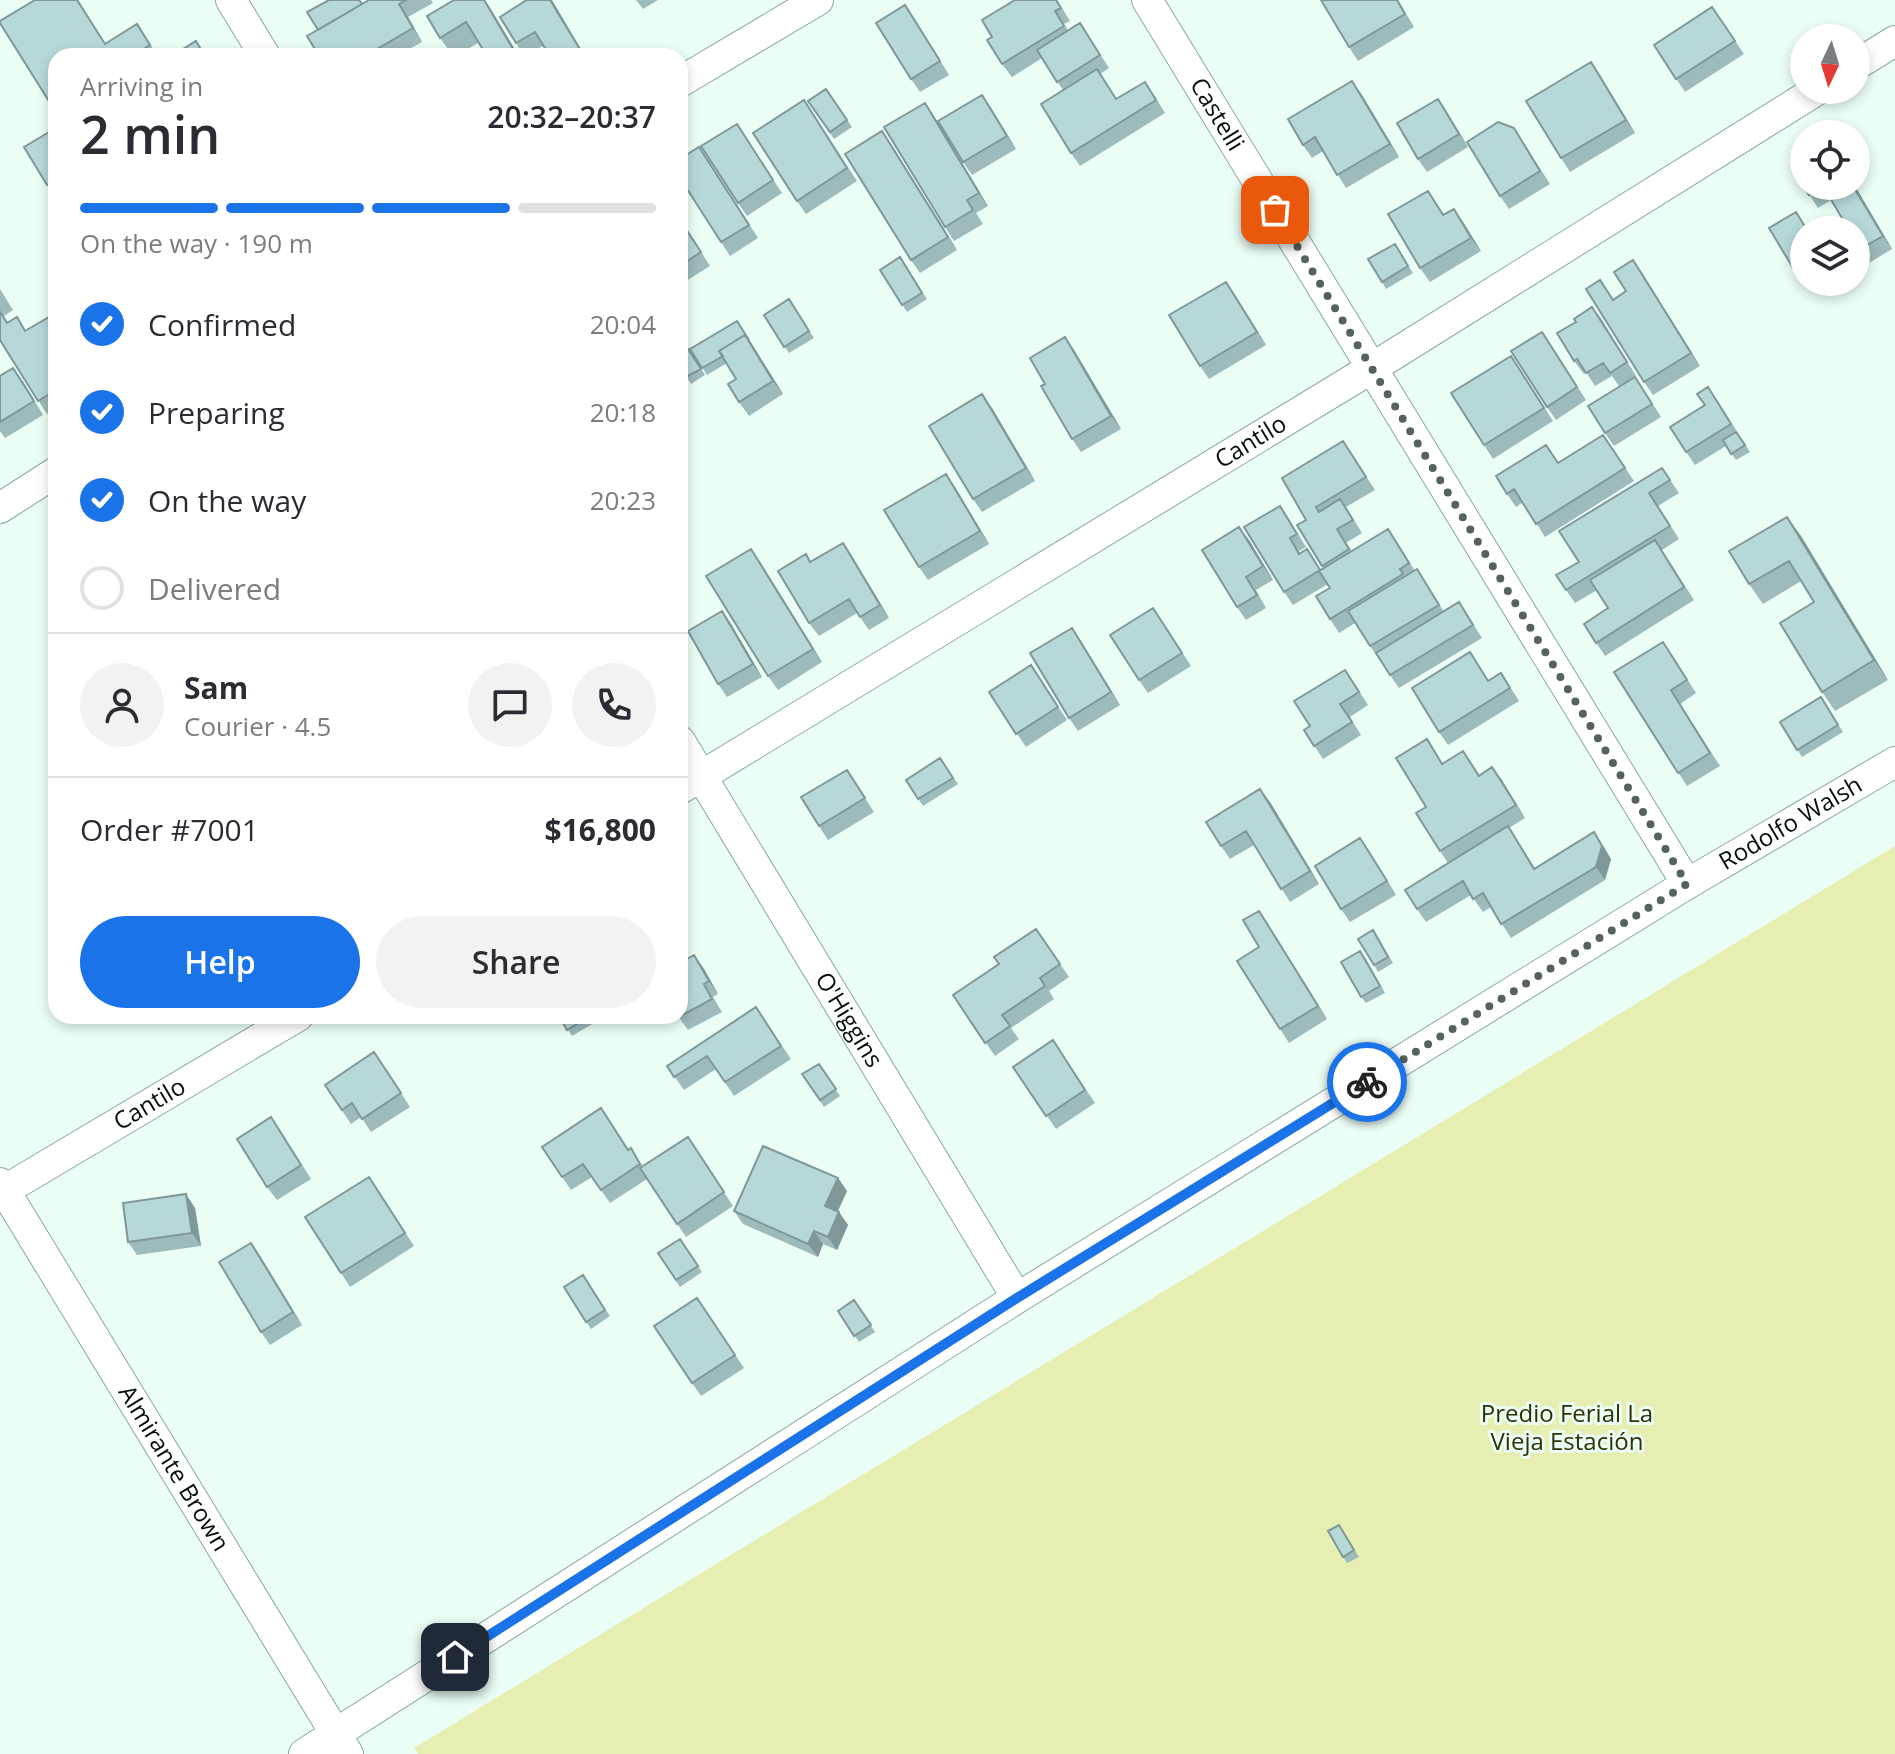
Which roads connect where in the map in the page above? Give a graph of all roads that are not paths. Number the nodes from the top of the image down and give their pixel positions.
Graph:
1 (231, 0) edge
2 (818, 0) edge
3 (1147, 0) edge
4 (1895, 41) edge
5 (260, 48) edge
6 (1870, 56) edge
7 (688, 77) edge
8 (1795, 104) edge
9 (1372, 368) junction
10 (48, 477) edge
11 (0, 508) edge
12 (1895, 762) edge
13 (691, 782) edge
14 (1687, 884) junction
15 (284, 1024) edge
16 (2, 1189) edge
17 (1017, 1298) junction
18 (342, 1744) edge
19 (304, 1754) edge

1 - 5 street
2 - 7 street
3 - 9 street, Castelli
4 - 6 street
8 - 9 street, Cantilo
9 - 13 street, Cantilo
9 - 14 street, Castelli
10 - 11 street
12 - 14 street, Rodolfo Walsh
13 - 17 street, O'Higgins
14 - 17 street, Rodolfo Walsh
15 - 16 street, Cantilo
16 - 18 street, Almirante Brown
17 - 18 street, Rodolfo Walsh
18 - 19 street, Rodolfo Walsh

